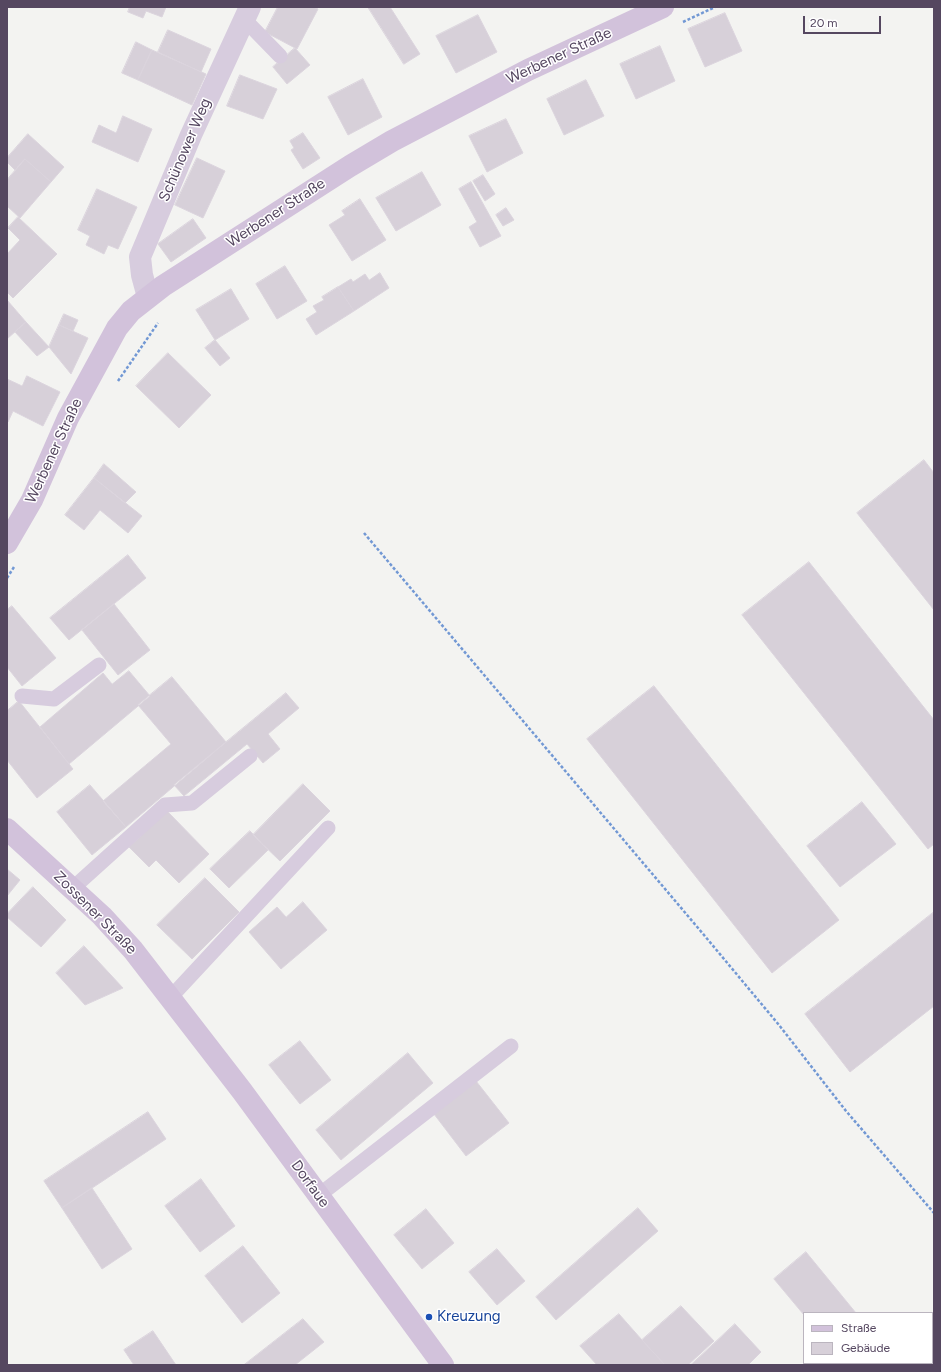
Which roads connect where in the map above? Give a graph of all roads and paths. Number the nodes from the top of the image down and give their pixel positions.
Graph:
1 (663, 7) edge
2 (715, 7) edge
3 (247, 13) edge
4 (679, 24) dead end
5 (280, 56) dead end
6 (148, 297) junction
7 (158, 322) dead end
8 (114, 388) dead end
9 (364, 533) dead end
10 (7, 543) edge
11 (15, 565) dead end
12 (7, 578) edge
13 (99, 665) dead end
14 (22, 696) dead end
15 (250, 756) dead end
16 (328, 828) dead end
17 (7, 829) edge
18 (73, 888) junction
19 (173, 1001) junction
20 (511, 1046) dead end
21 (318, 1196) junction
22 (934, 1213) edge
23 (443, 1365) edge

1 - 6 street, Werbener Straße
2 - 4 path
3 - 5 lane
3 - 6 street, Schünower Weg
6 - 10 street, Werbener Straße
7 - 8 path
9 - 22 path
11 - 12 path
13 - 14 lane
15 - 18 lane
16 - 19 lane
17 - 18 street, Zossener Straße
18 - 19 street, Zossener Straße
19 - 21 street, Dorfaue
20 - 21 lane
21 - 23 street, Dorfaue

